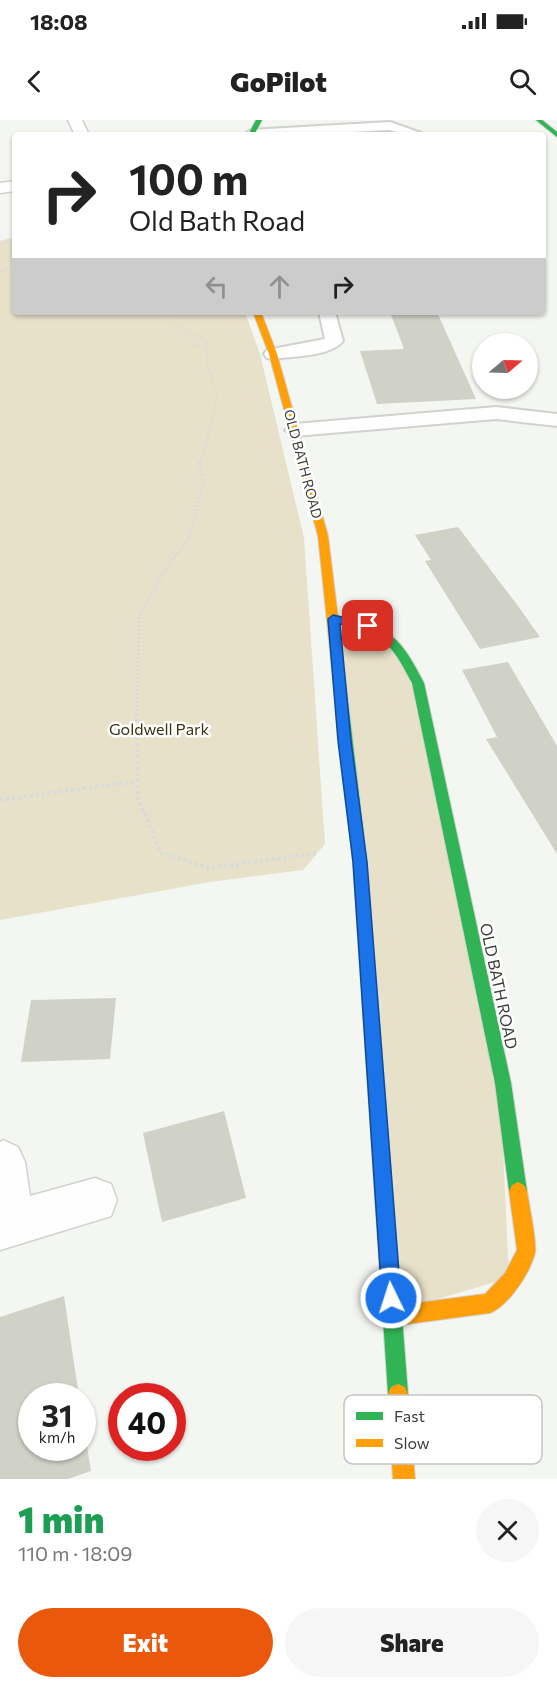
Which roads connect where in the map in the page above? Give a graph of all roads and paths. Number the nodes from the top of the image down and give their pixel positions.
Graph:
1 (539, 120) edge
2 (297, 132) edge
3 (411, 132) edge
4 (557, 135) edge
5 (168, 315) edge
6 (258, 315) edge
7 (328, 315) edge
8 (187, 346) dead end
9 (206, 346) junction
10 (273, 354) junction
11 (557, 420) edge
12 (295, 430) junction
13 (333, 619) junction
14 (138, 781) junction
15 (0, 800) edge
16 (357, 848) junction
17 (3, 1162) dead end
18 (95, 1200) dead end
19 (6, 1226) edge
20 (393, 1316) junction
21 (398, 1395) edge
22 (403, 1464) edge
23 (404, 1479) edge

1 - 4 street
2 - 3 lane
5 - 9 path
6 - 10 street, OLD BATH ROAD
7 - 10 lane
8 - 9 path
9 - 14 path
10 - 12 street, OLD BATH ROAD
11 - 12 lane
12 - 13 street, OLD BATH ROAD
13 - 16 street, OLD BATH ROAD
13 - 20 street, OLD BATH ROAD
14 - 15 path
14 - 16 path
16 - 20 street, OLD BATH ROAD
17 - 19 street
18 - 19 street
20 - 21 street, OLD BATH ROAD
22 - 23 street, OLD BATH ROAD

